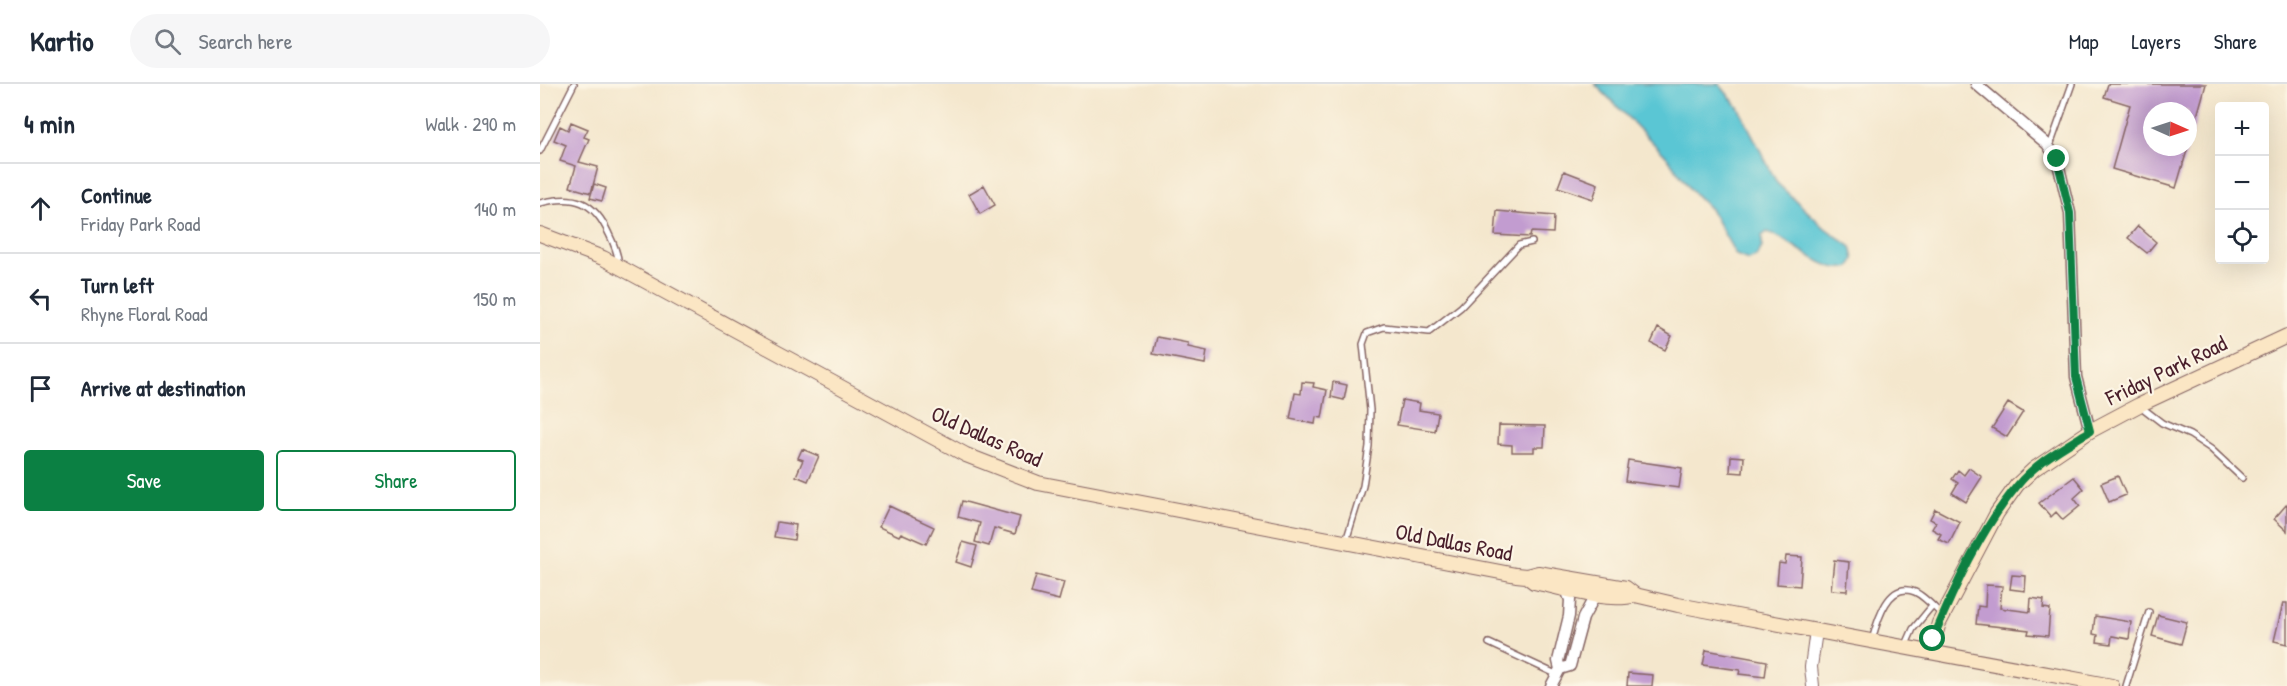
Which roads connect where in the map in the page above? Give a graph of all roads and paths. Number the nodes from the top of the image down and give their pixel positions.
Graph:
1 (574, 84) edge
2 (1976, 84) edge
3 (2072, 84) edge
4 (2050, 148) junction
5 (540, 151) edge
6 (540, 203) edge
7 (540, 234) edge
8 (1532, 242) dead end
9 (620, 266) junction
10 (2286, 340) edge
11 (2139, 405) junction
12 (2090, 431) junction
13 (2242, 478) dead end
14 (1346, 543) junction
15 (1526, 576) junction
16 (1566, 589) junction
17 (1596, 594) junction
18 (1635, 595) junction
19 (1938, 611) junction
20 (2149, 612) dead end
21 (1816, 631) junction
22 (1872, 641) junction
23 (1489, 643) dead end
24 (1905, 647) junction
25 (1930, 652) junction
26 (1559, 672) junction
27 (1551, 686) edge
28 (1813, 686) edge
29 (2111, 686) edge
30 (2126, 686) edge

1 - 5 lane
2 - 4 street
3 - 4 lane
4 - 12 street
6 - 9 lane
7 - 9 main road, Old Dallas Road
8 - 14 lane
9 - 14 main road, Old Dallas Road
10 - 11 main road, Friday Park Road
11 - 12 main road, Friday Park Road
11 - 13 lane
12 - 19 main road, Friday Park Road
14 - 15 main road, Old Dallas Road
15 - 16 main road, Old Dallas Road
15 - 18 main road, Old Dallas Road
16 - 17 main road, Old Dallas Road
16 - 26 street
17 - 18 main road, Old Dallas Road
17 - 26 street
18 - 21 main road, Old Dallas Road
19 - 22 lane
19 - 24 lane
19 - 25 main road, Friday Park Road
20 - 30 lane
21 - 22 main road, Old Dallas Road
21 - 28 street
22 - 24 main road, Old Dallas Road
23 - 26 lane
24 - 25 main road, Old Dallas Road
25 - 29 main road, Old Dallas Road
26 - 27 street

